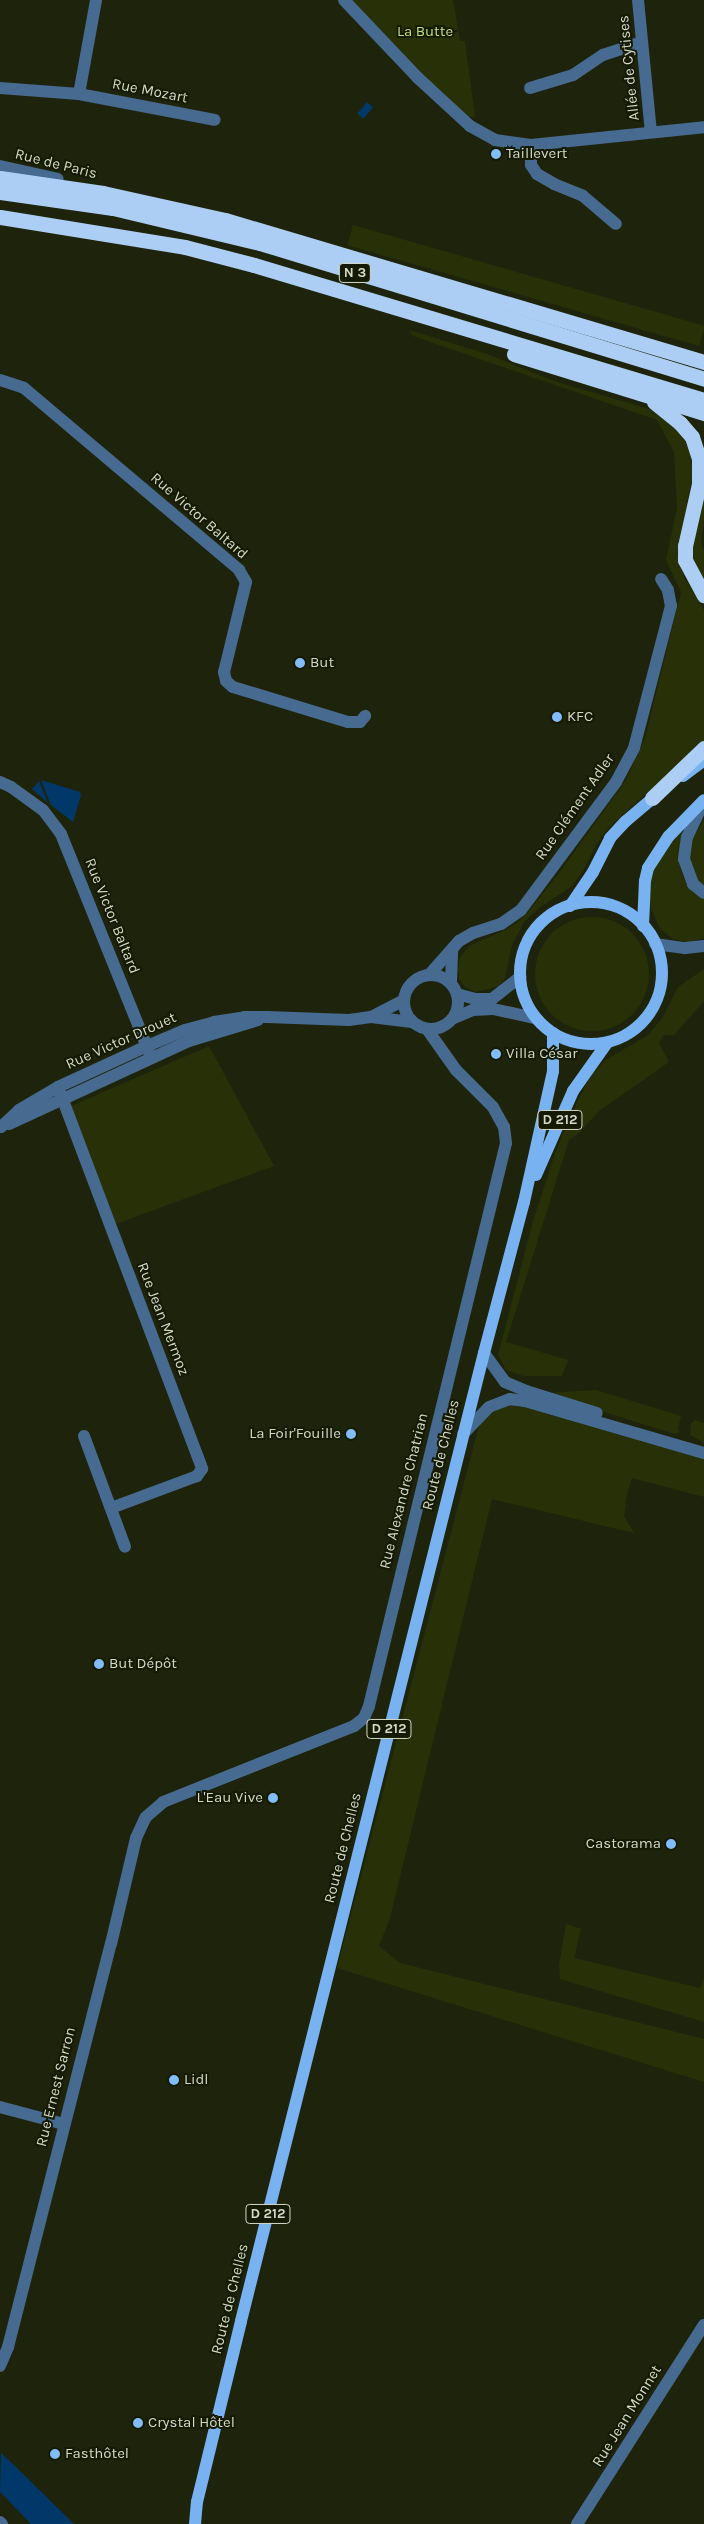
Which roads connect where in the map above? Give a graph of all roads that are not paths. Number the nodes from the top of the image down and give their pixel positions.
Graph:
1 (96, 0) edge
2 (344, 0) edge
3 (638, 0) edge
4 (642, 42) junction
5 (0, 88) edge
6 (530, 88) dead end
7 (79, 94) junction
8 (215, 120) dead end
9 (704, 127) edge
10 (652, 132) junction
11 (531, 145) junction
12 (0, 166) edge
13 (0, 178) edge
14 (0, 192) edge
15 (103, 193) junction
16 (0, 217) edge
17 (616, 224) dead end
18 (406, 311) junction
19 (704, 362) edge
20 (704, 379) edge
21 (0, 380) edge
22 (643, 394) junction
23 (704, 400) edge
24 (704, 414) edge
25 (661, 579) dead end
26 (704, 595) edge
27 (365, 716) dead end
28 (704, 748) edge
29 (704, 760) edge
30 (0, 782) edge
31 (652, 798) junction
32 (704, 800) edge
33 (704, 893) edge
34 (570, 906) junction
35 (643, 926) junction
36 (655, 944) junction
37 (704, 946) edge
38 (452, 951) junction
39 (429, 975) junction
40 (520, 977) junction
41 (454, 988) junction
42 (404, 1000) junction
43 (371, 1017) junction
44 (536, 1018) junction
45 (412, 1022) junction
46 (450, 1022) junction
47 (427, 1029) junction
48 (553, 1033) junction
49 (607, 1043) junction
50 (149, 1052) junction
51 (446, 1056) junction
52 (58, 1087) junction
53 (64, 1100) junction
54 (1, 1128) edge
55 (524, 1202) junction
56 (484, 1353) junction
57 (463, 1434) junction
58 (84, 1436) dead end
59 (704, 1447) edge
60 (704, 1453) edge
61 (112, 1508) junction
62 (125, 1547) dead end
63 (146, 1817) joint
64 (0, 2107) edge
65 (64, 2124) junction
66 (704, 2325) edge
67 (0, 2366) edge
68 (196, 2502) junction
69 (187, 2524) edge
70 (195, 2524) edge
71 (578, 2524) edge

1 - 7 street
2 - 11 street
3 - 4 street, Allée de Cytises
4 - 6 street
4 - 10 street, Allée de Cytises
5 - 7 street, Rue Mozart
7 - 8 street, Rue Mozart
9 - 10 street
10 - 11 street
11 - 17 street
12 - 15 street, Rue de Paris
13 - 15 highway
14 - 20 highway, N 3
15 - 19 highway
16 - 18 highway, N 3
18 - 22 highway
18 - 23 highway, N 3
21 - 27 street, Rue Victor Baltard
22 - 24 highway
22 - 26 highway
25 - 38 street, Rue Clément Adler
28 - 31 highway
29 - 31 main road
30 - 50 street, Rue Victor Baltard
31 - 34 main road
32 - 33 street
32 - 35 main road
34 - 35 main road
34 - 40 main road
35 - 36 main road
36 - 37 street
36 - 49 main road
38 - 39 street, Rue Clément Adler
38 - 41 street
39 - 41 street
39 - 42 street, Rue Victor Drouet
40 - 41 street
40 - 44 main road
41 - 46 street
42 - 43 street, Rue Victor Drouet
42 - 45 street
43 - 45 street, Rue Victor Drouet
43 - 50 street, Rue Victor Drouet
44 - 46 street
44 - 48 main road
45 - 47 street, Rue Victor Drouet
46 - 47 street
46 - 51 street
47 - 51 street, Rue Alexandre Chatrian
48 - 49 main road
48 - 55 main road, Route de Chelles / D 212
49 - 55 main road, Route de Chelles / D 212
50 - 52 street, Rue Victor Drouet
50 - 53 street, Rue Victor Drouet
51 - 63 street, Rue Alexandre Chatrian
52 - 53 street, Rue Jean Mermoz
52 - 54 street, Rue Victor Drouet
53 - 54 street, Rue Victor Drouet
53 - 61 street, Rue Jean Mermoz
55 - 56 main road, Route de Chelles / D 212
56 - 57 main road, Route de Chelles / D 212
56 - 59 street
57 - 60 street
57 - 68 main road, Route de Chelles / D 212
58 - 61 street
61 - 62 street
63 - 65 street, Rue Ernest Sarron
64 - 65 street
65 - 67 street, Rue Ernest Sarron
66 - 71 street, Rue Jean Monnet
68 - 69 main road, D 212
68 - 70 main road, D 212

